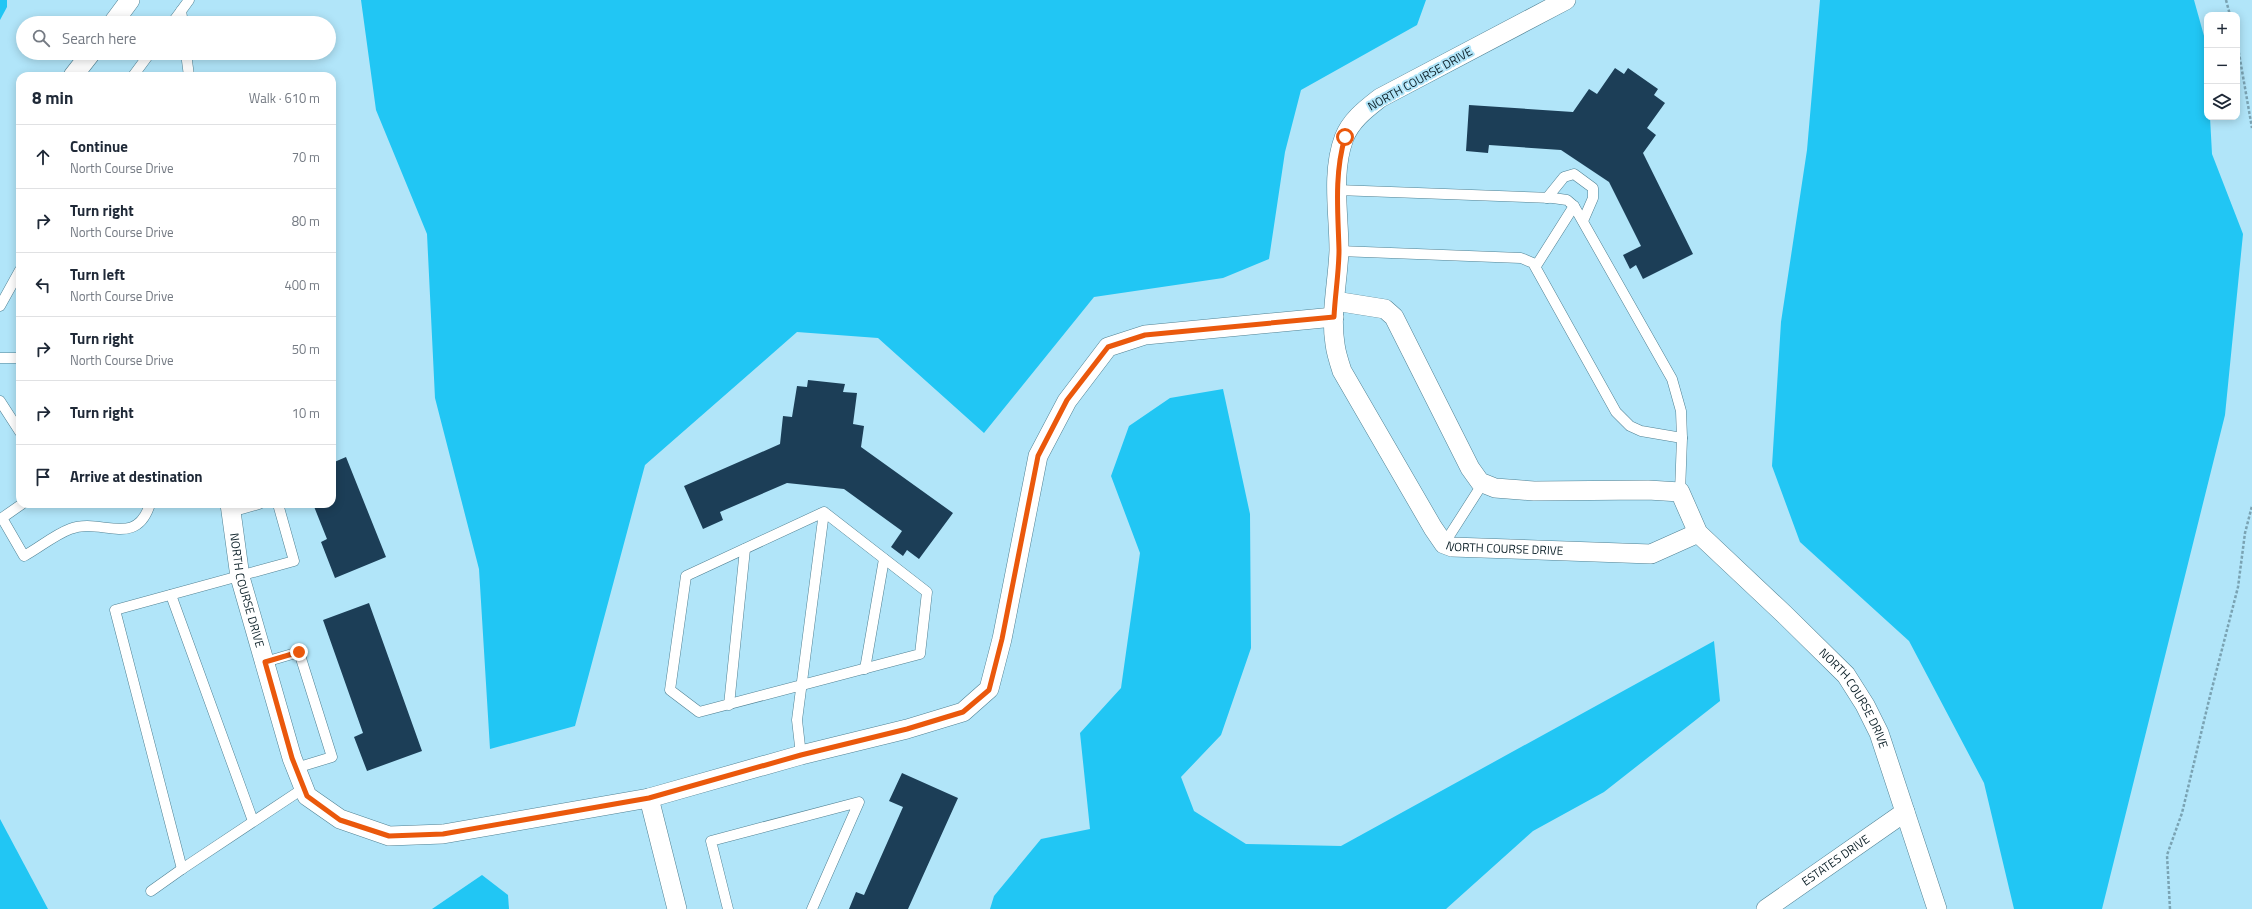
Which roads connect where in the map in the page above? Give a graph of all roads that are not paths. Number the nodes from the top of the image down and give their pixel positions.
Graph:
1 (130, 0) edge
2 (189, 0) edge
3 (1566, 0) edge
4 (181, 11) junction
5 (118, 16) edge
6 (177, 16) edge
7 (181, 16) edge
8 (86, 60) edge
9 (145, 60) edge
10 (187, 60) edge
11 (77, 72) edge
12 (136, 72) edge
13 (188, 72) edge
14 (1337, 190) junction
15 (1547, 198) junction
16 (1574, 206) junction
17 (1583, 221) junction
18 (1339, 252) junction
19 (1536, 266) junction
20 (16, 277) edge
21 (0, 306) edge
22 (1334, 309) junction
23 (0, 358) edge
24 (16, 358) edge
25 (0, 401) edge
26 (16, 421) edge
27 (1682, 438) junction
28 (1483, 482) junction
29 (1680, 492) junction
30 (16, 508) edge
31 (149, 508) edge
32 (231, 508) edge
33 (279, 508) edge
34 (824, 512) junction
35 (1698, 533) junction
36 (1444, 544) junction
37 (745, 549) junction
38 (884, 559) junction
39 (240, 577) junction
40 (171, 595) junction
41 (265, 662) junction
42 (865, 669) junction
43 (801, 686) junction
44 (729, 705) junction
45 (801, 755) junction
46 (296, 768) junction
47 (304, 788) junction
48 (649, 798) junction
49 (1905, 812) junction
50 (253, 822) junction
51 (182, 869) junction
52 (151, 891) dead end
53 (677, 909) edge
54 (728, 909) edge
55 (812, 909) edge
56 (1766, 909) edge
57 (1937, 909) edge

1 - 5 street
2 - 4 lane
3 - 14 street, NORTH COURSE DRIVE
4 - 6 lane
4 - 7 lane
8 - 11 street
9 - 12 lane
10 - 13 lane
14 - 15 lane
14 - 18 street, NORTH COURSE DRIVE
15 - 16 lane
15 - 17 lane
16 - 17 lane
16 - 19 lane
17 - 27 lane
18 - 19 lane
18 - 22 street, NORTH COURSE DRIVE
19 - 27 lane
20 - 21 lane
22 - 28 street, NORTH COURSE DRIVE
22 - 36 street, NORTH COURSE DRIVE
22 - 45 street, NORTH COURSE DRIVE
23 - 24 lane
25 - 26 lane
27 - 29 lane
28 - 29 street, NORTH COURSE DRIVE
28 - 36 lane
29 - 35 street, NORTH COURSE DRIVE
30 - 31 lane
32 - 39 street, NORTH COURSE DRIVE
33 - 39 lane
34 - 37 lane
34 - 38 lane
34 - 43 lane
35 - 36 street, NORTH COURSE DRIVE
35 - 49 street, NORTH COURSE DRIVE
37 - 44 lane
37 - 44 lane
38 - 42 lane
38 - 42 lane
39 - 40 lane
39 - 41 street, NORTH COURSE DRIVE
40 - 50 lane
40 - 51 lane
41 - 46 street, NORTH COURSE DRIVE
41 - 46 lane
42 - 43 lane
43 - 44 lane
43 - 45 lane
45 - 48 street, NORTH COURSE DRIVE
46 - 47 street, NORTH COURSE DRIVE
47 - 48 street, NORTH COURSE DRIVE
47 - 50 lane
48 - 53 street
49 - 56 street, ESTATES DRIVE
49 - 57 street, NORTH COURSE DRIVE
50 - 51 lane
51 - 52 lane
54 - 55 lane

